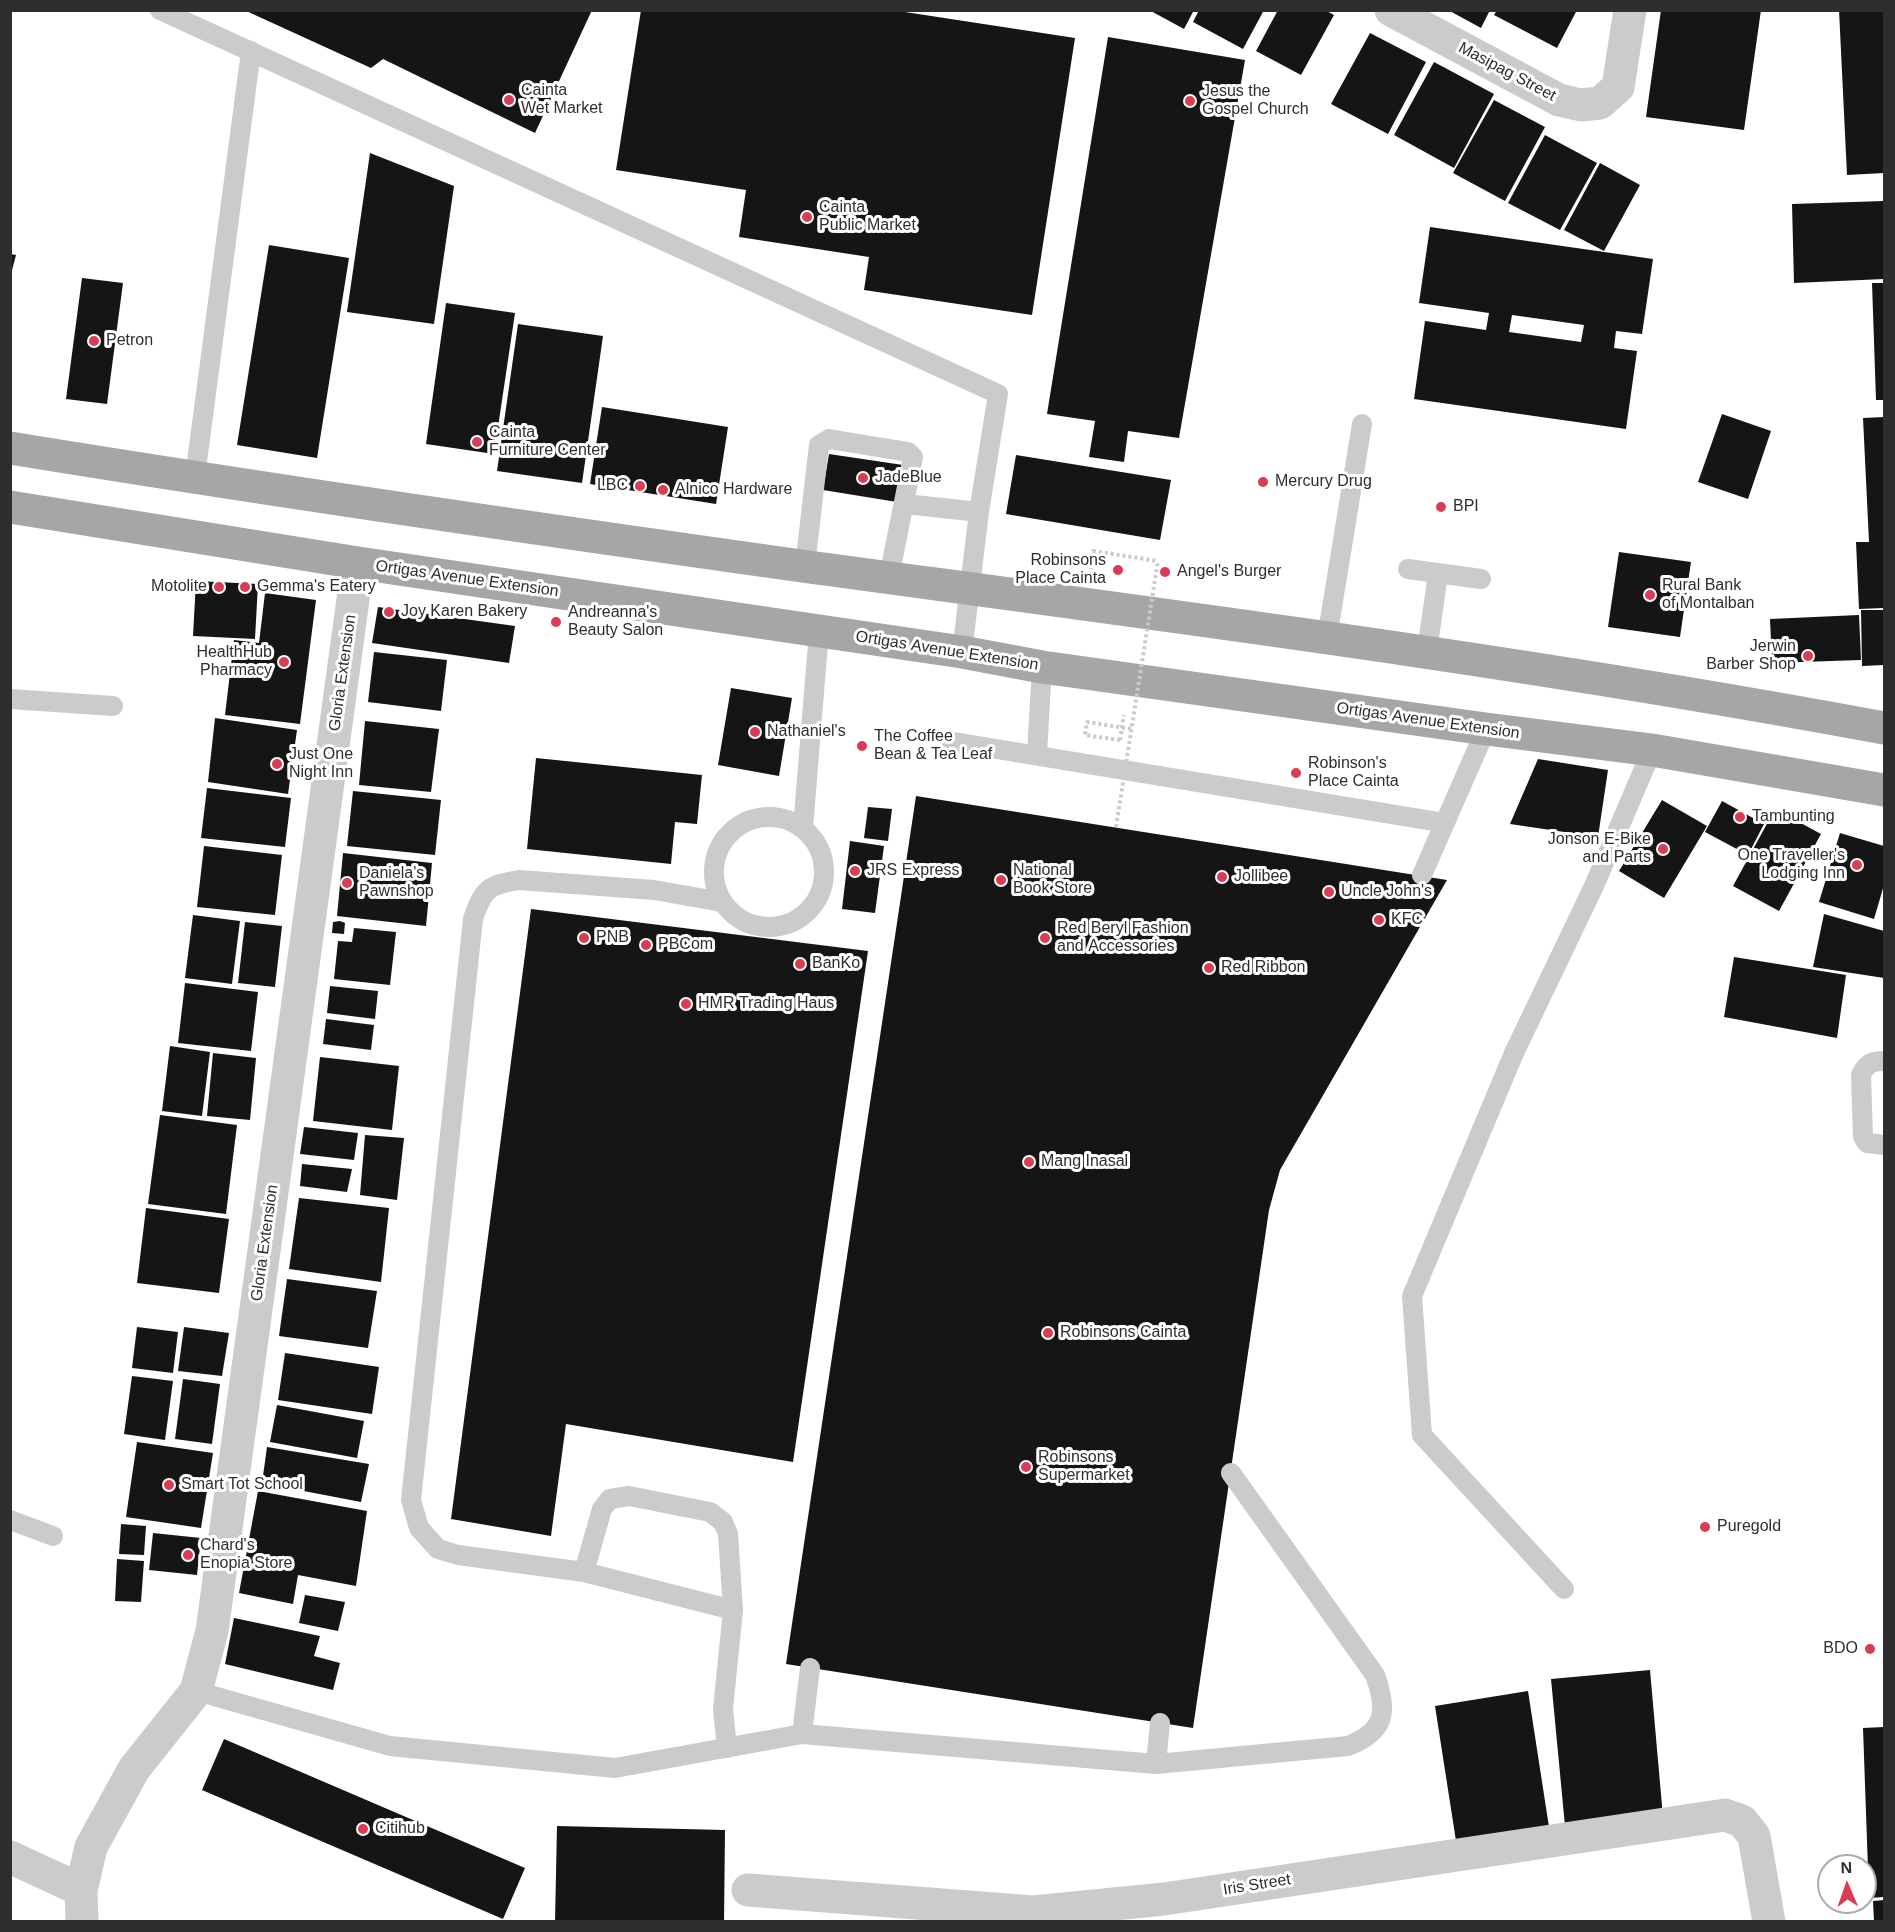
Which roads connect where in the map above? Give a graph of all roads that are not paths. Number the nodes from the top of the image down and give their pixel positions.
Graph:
1 (160, 10) edge
2 (1391, 10) edge
3 (1630, 10) edge
4 (251, 51) junction
5 (1362, 424) dead end
6 (10, 448) edge
7 (195, 477) junction
8 (905, 504) junction
9 (10, 507) edge
10 (979, 512) junction
11 (358, 563) junction
12 (805, 566) junction
13 (1408, 569) dead end
14 (1438, 573) junction
15 (889, 577) junction
16 (1481, 579) dead end
17 (970, 588) junction
18 (819, 631) junction
19 (1327, 638) junction
20 (962, 652) junction
21 (1427, 652) junction
22 (1042, 667) junction
23 (10, 699) edge
24 (113, 706) dead end
25 (1883, 727) edge
26 (1486, 729) junction
27 (948, 741) dead end
28 (1652, 750) junction
29 (1037, 754) junction
30 (1850, 784) junction
31 (1884, 790) edge
32 (1884, 801) edge
33 (1445, 823) junction
34 (803, 828) junction
35 (1422, 875) dead end
36 (722, 902) junction
37 (1884, 1061) edge
38 (1884, 1145) edge
39 (1231, 1473) dead end
40 (10, 1520) edge
41 (53, 1536) dead end
42 (584, 1572) junction
43 (1564, 1589) dead end
44 (732, 1610) junction
45 (810, 1668) dead end
46 (196, 1691) junction
47 (1160, 1723) dead end
48 (802, 1734) junction
49 (727, 1748) junction
50 (1156, 1764) junction
51 (10, 1857) edge
52 (748, 1890) dead end
53 (81, 1906) edge
54 (1165, 1910) edge
55 (1769, 1922) edge

1 - 4 lane
2 - 3 street, Masipag Street
4 - 7 lane
4 - 10 lane
5 - 19 lane
6 - 7 main road
7 - 12 main road
8 - 10 lane
8 - 12 lane
8 - 15 lane
9 - 11 main road, Ortigas Avenue Extension
10 - 17 lane
11 - 18 main road, Ortigas Avenue Extension
11 - 46 street, Gloria Extension
12 - 15 main road
13 - 14 lane
14 - 16 lane
14 - 21 lane
15 - 17 main road
17 - 19 main road
17 - 20 lane
18 - 20 main road, Ortigas Avenue Extension
18 - 34 lane
19 - 21 main road
20 - 22 main road, Ortigas Avenue Extension
21 - 25 main road
22 - 26 main road, Ortigas Avenue Extension
22 - 29 lane
23 - 24 lane
26 - 28 main road, Ortigas Avenue Extension
26 - 33 lane
27 - 29 lane
28 - 30 main road, Ortigas Avenue Extension
28 - 43 lane
29 - 33 lane
30 - 31 main road, Ortigas Avenue Extension
30 - 32 main road
33 - 35 lane
34 - 36 lane
34 - 36 lane
36 - 42 lane
37 - 38 lane
39 - 50 lane
40 - 41 lane
42 - 44 lane
42 - 44 lane
44 - 49 lane
45 - 48 lane
46 - 49 lane
46 - 53 street, Gloria Extension
47 - 50 lane
48 - 49 lane
48 - 50 lane
51 - 53 street
52 - 54 street, Iris Street
54 - 55 street, Iris Street

